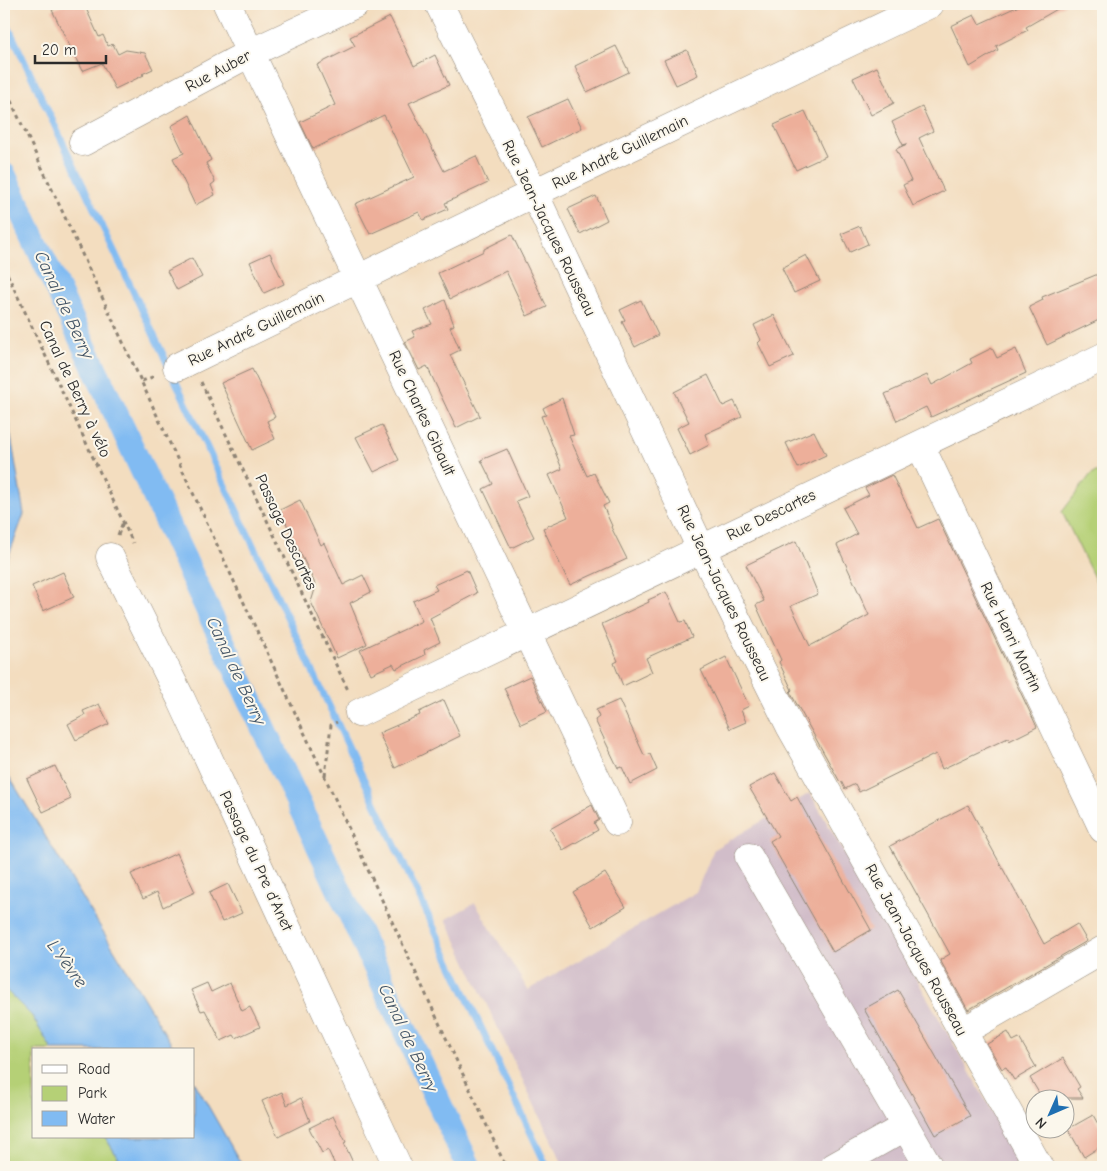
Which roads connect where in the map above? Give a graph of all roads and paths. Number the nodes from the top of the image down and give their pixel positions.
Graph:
1 (227, 4) edge
2 (355, 4) edge
3 (439, 4) edge
4 (930, 4) edge
5 (250, 53) junction
6 (4, 86) edge
7 (83, 142) dead end
8 (534, 193) junction
9 (4, 267) edge
10 (358, 279) junction
11 (1103, 357) edge
12 (176, 367) junction
13 (142, 381) junction
14 (920, 445) junction
15 (123, 521) dead end
16 (702, 549) junction
17 (110, 557) dead end
18 (526, 632) junction
19 (358, 713) joint
20 (331, 725) dead end
21 (325, 777) junction
22 (617, 822) dead end
23 (1103, 829) edge
24 (749, 857) dead end
25 (1103, 950) edge
26 (962, 1032) junction
27 (906, 1127) junction
28 (398, 1167) edge
29 (506, 1167) edge
30 (834, 1167) edge
31 (929, 1167) edge
32 (1039, 1167) edge

1 - 5 street, Rue Charles Gibault
2 - 5 street, Rue Auber
3 - 8 street, Rue Jean-Jacques Rousseau
4 - 8 street, Rue André Guillemain
5 - 7 street, Rue Auber
5 - 10 street, Rue Charles Gibault
6 - 13 path
8 - 10 street, Rue André Guillemain
8 - 16 street, Rue Jean-Jacques Rousseau
9 - 15 path, Canal de Berry à vélo
10 - 12 street, Rue André Guillemain
10 - 18 street, Rue Charles Gibault
11 - 14 street, Rue Descartes
12 - 13 path
12 - 19 path, Passage Descartes
13 - 21 path
14 - 16 street, Rue Descartes
14 - 23 street, Rue Henri Martin
16 - 18 street, Rue Descartes
16 - 26 street, Rue Jean-Jacques Rousseau
17 - 28 street, Passage du Pre d’Anet
18 - 19 street, Rue Descartes
18 - 22 street, Rue Charles Gibault
20 - 21 path
21 - 29 path
24 - 27 street
25 - 26 street
26 - 32 street, Rue Jean-Jacques Rousseau
27 - 30 street
27 - 31 street

